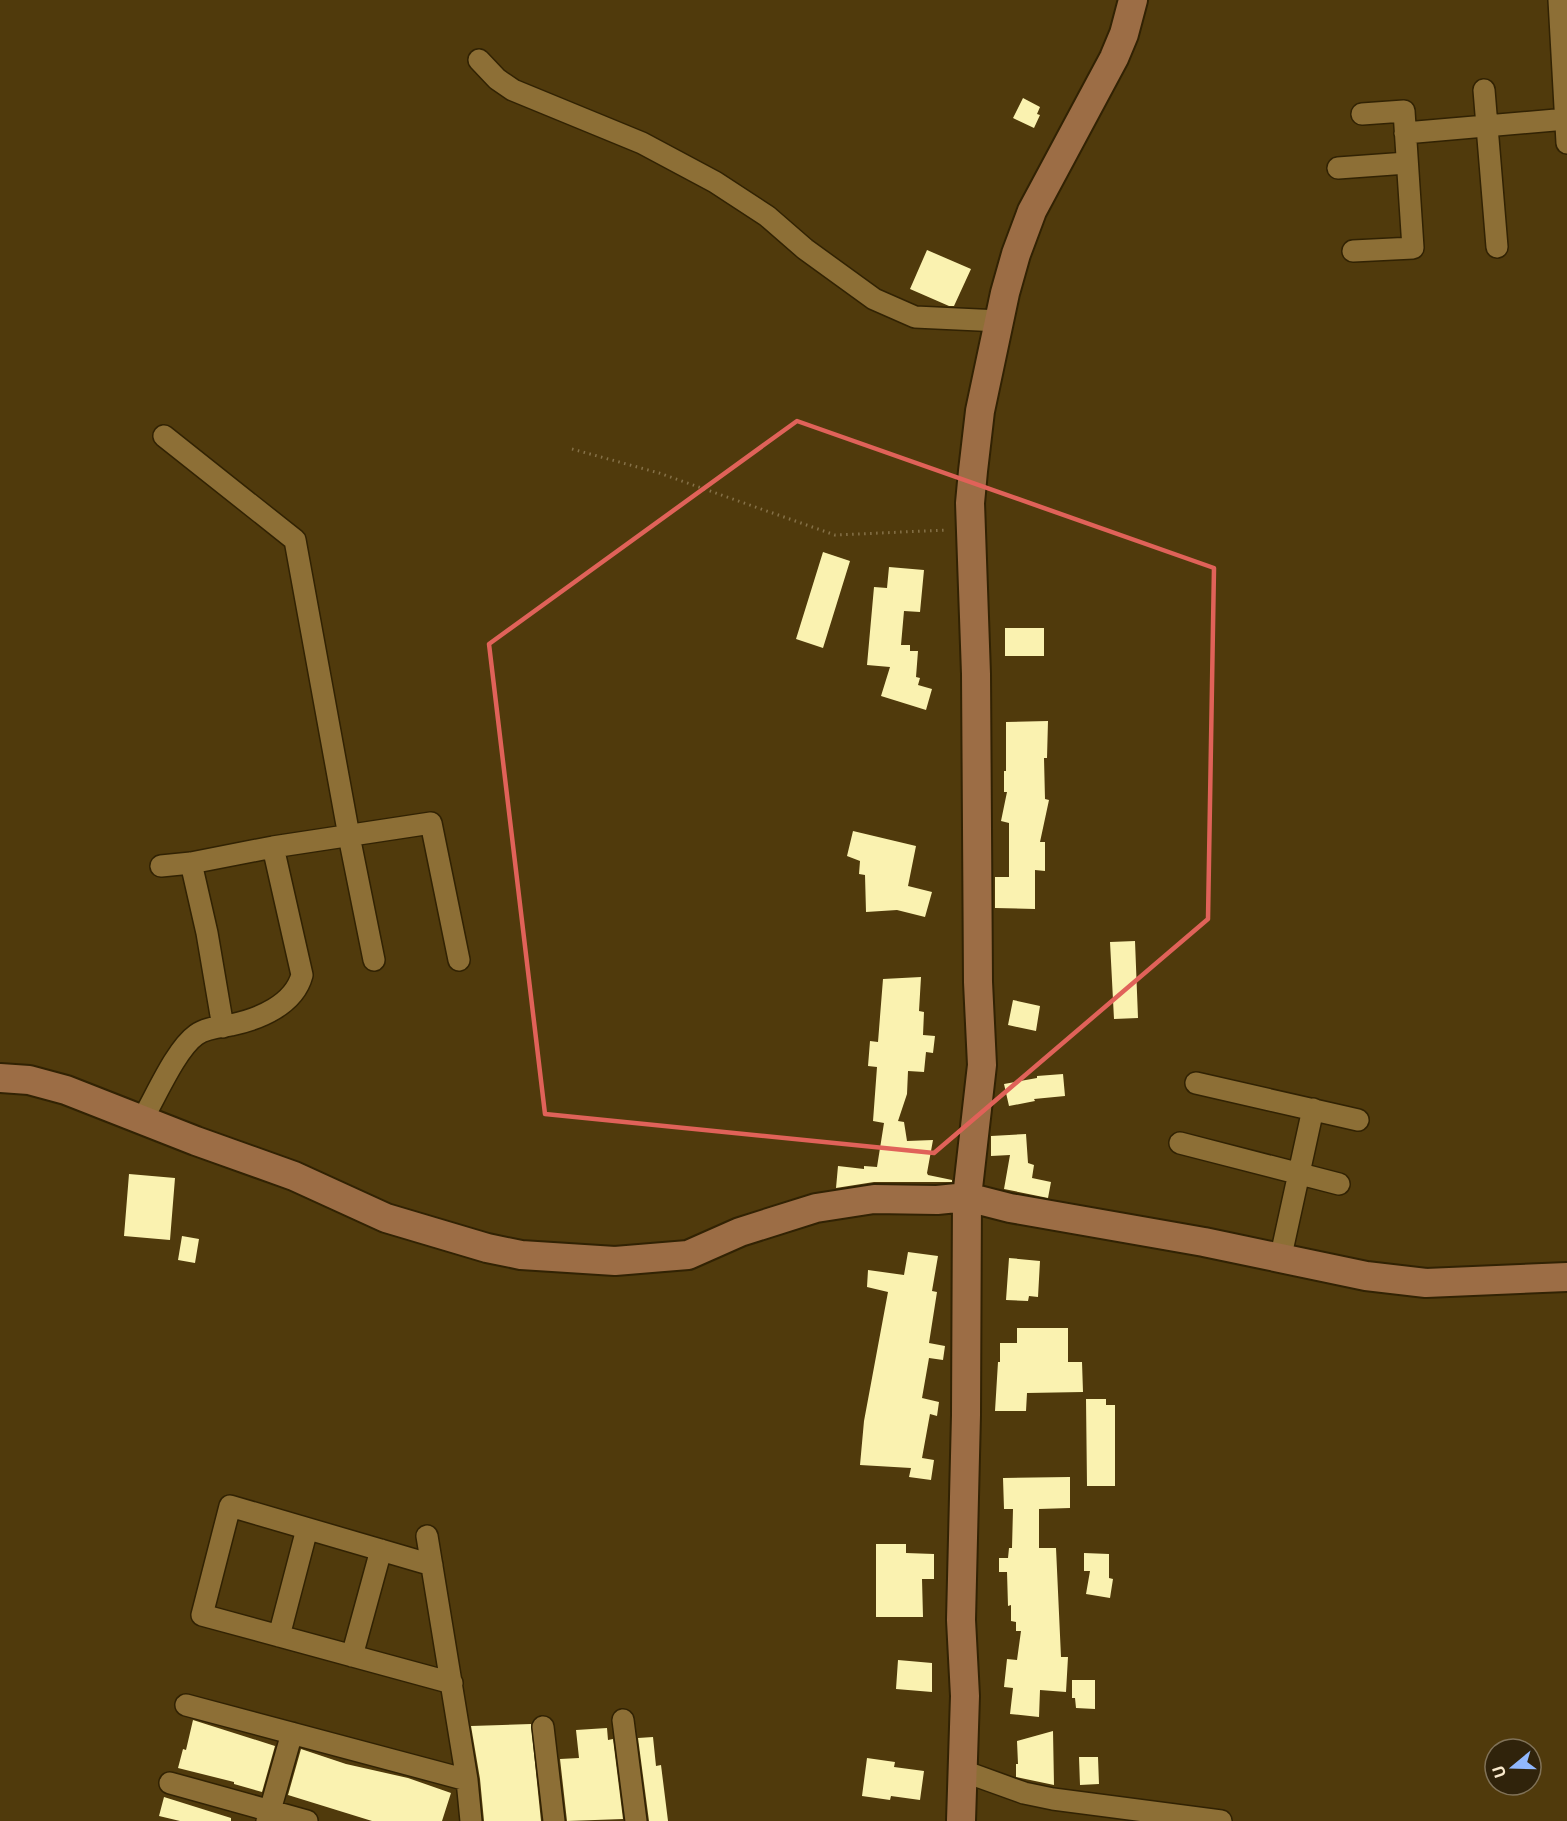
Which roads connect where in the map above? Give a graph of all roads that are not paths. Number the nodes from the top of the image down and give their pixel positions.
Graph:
1 (1133, 0) edge
2 (1559, 0) edge
3 (479, 60) dead end
4 (1484, 90) dead end
5 (1362, 114) dead end
6 (1566, 119) edge
7 (1488, 126) junction
8 (1405, 133) junction
9 (1567, 143) edge
10 (1407, 163) junction
11 (1338, 168) dead end
12 (1497, 247) dead end
13 (1353, 251) dead end
14 (1000, 321) junction
15 (164, 436) dead end
16 (349, 836) junction
17 (273, 847) junction
18 (191, 864) junction
19 (161, 866) dead end
20 (374, 960) dead end
21 (459, 960) dead end
22 (223, 1027) junction
23 (0, 1078) edge
24 (1196, 1083) dead end
25 (1313, 1109) junction
26 (142, 1120) junction
27 (1358, 1120) dead end
28 (1180, 1143) dead end
29 (1299, 1174) junction
30 (1339, 1184) dead end
31 (967, 1197) junction
32 (1280, 1260) junction
33 (1567, 1277) edge
34 (307, 1528) junction
35 (428, 1536) dead end
36 (381, 1550) junction
37 (432, 1565) junction
38 (279, 1636) junction
39 (352, 1656) junction
40 (452, 1683) junction
41 (186, 1705) dead end
42 (623, 1720) dead end
43 (543, 1727) dead end
44 (292, 1733) junction
45 (963, 1771) junction
46 (467, 1780) junction
47 (170, 1783) dead end
48 (268, 1816) edge
49 (307, 1821) edge
50 (471, 1821) edge
51 (554, 1821) edge
52 (636, 1821) edge
53 (961, 1821) edge
54 (1221, 1821) edge

1 - 14 street
2 - 6 street
3 - 14 street
4 - 7 street
5 - 8 street
6 - 7 street
6 - 9 street
7 - 8 street
7 - 12 street
8 - 10 street
10 - 11 street
10 - 13 street
14 - 31 street
15 - 16 street
16 - 17 street
16 - 20 street
16 - 21 street
17 - 18 street
17 - 22 street
18 - 19 street
18 - 22 street
22 - 26 street
23 - 26 street
24 - 25 street
25 - 27 street
25 - 29 street
26 - 31 street
28 - 29 street
29 - 30 street
29 - 32 street
31 - 32 street
31 - 45 street
32 - 33 street
34 - 36 street
34 - 38 street
34 - 38 street
35 - 37 street
36 - 37 street
36 - 39 street
37 - 40 street
38 - 39 street
39 - 40 street
40 - 46 street
41 - 44 street
42 - 52 street
43 - 51 street
44 - 46 street
44 - 48 street
45 - 53 street
45 - 54 street
46 - 50 street
47 - 48 street
48 - 49 street

